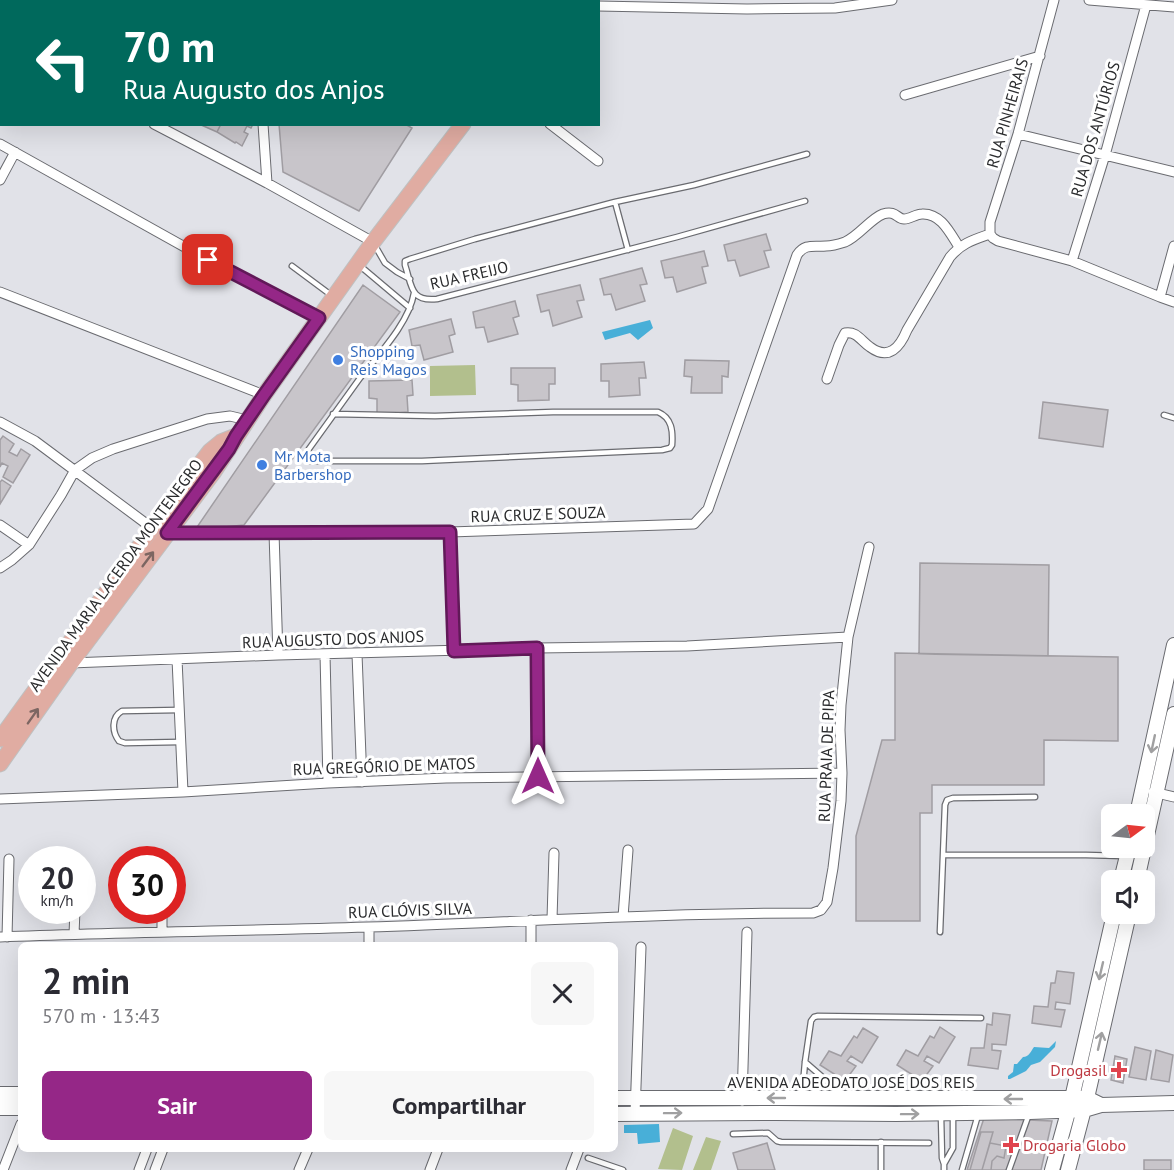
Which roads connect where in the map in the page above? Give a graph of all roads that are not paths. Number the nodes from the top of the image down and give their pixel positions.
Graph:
1 (888, 0) edge
2 (1054, 0) edge
3 (1089, 0) edge
4 (1114, 1) edge
5 (748, 5) edge
6 (1146, 5) junction
7 (600, 6) edge
8 (1174, 7) edge
9 (1040, 56) junction
10 (905, 95) dead end
11 (263, 126) edge
12 (461, 126) edge
13 (553, 126) edge
14 (173, 129) edge
15 (1018, 134) junction
16 (0, 144) edge
17 (15, 152) junction
18 (807, 154) dead end
19 (1105, 155) junction
20 (598, 161) dead end
21 (1174, 172) edge
22 (0, 180) edge
23 (267, 183) junction
24 (805, 201) dead end
25 (615, 202) junction
26 (990, 234) junction
27 (373, 242) junction
28 (1174, 246) edge
29 (958, 247) junction
30 (628, 250) junction
31 (1072, 261) junction
32 (358, 265) junction
33 (292, 266) dead end
34 (410, 279) junction
35 (0, 292) edge
36 (414, 293) junction
37 (334, 297) junction
38 (1160, 297) junction
39 (1174, 302) edge
40 (410, 308) junction
41 (319, 318) junction
42 (827, 379) dead end
43 (264, 395) junction
44 (333, 414) junction
45 (1164, 414) dead end
46 (1174, 418) edge
47 (247, 420) junction
48 (0, 422) edge
49 (236, 436) junction
50 (75, 470) junction
51 (0, 525) edge
52 (152, 528) junction
53 (450, 532) junction
54 (167, 533) junction
55 (274, 533) junction
56 (29, 545) junction
57 (869, 546) dead end
58 (0, 568) edge
59 (848, 637) junction
60 (1174, 645) edge
61 (537, 648) junction
62 (454, 651) junction
63 (325, 654) junction
64 (357, 654) junction
65 (278, 655) junction
66 (177, 659) junction
67 (71, 663) junction
68 (179, 710) junction
69 (1158, 717) junction
70 (1173, 717) edge
71 (0, 739) edge
72 (180, 742) junction
73 (0, 764) edge
74 (842, 773) junction
75 (538, 776) junction
76 (362, 782) junction
77 (328, 783) junction
78 (1143, 790) junction
79 (183, 792) junction
80 (1157, 794) junction
81 (1035, 797) dead end
82 (1174, 797) edge
83 (0, 799) edge
84 (1140, 804) edge
85 (628, 850) dead end
86 (554, 853) dead end
87 (1101, 854) edge
88 (943, 855) junction
89 (9, 859) dead end
90 (1139, 870) edge
91 (821, 910) joint
92 (623, 917) junction
93 (552, 919) junction
94 (531, 920) junction
95 (74, 924) edge
96 (162, 924) edge
97 (1111, 924) edge
98 (1128, 924) edge
99 (369, 927) junction
100 (162, 932) junction
101 (747, 932) dead end
102 (940, 932) dead end
103 (74, 934) junction
104 (3, 937) edge
105 (369, 942) edge
106 (531, 942) edge
107 (641, 947) dead end
108 (981, 1018) dead end
109 (805, 1062) junction
110 (0, 1094) edge
111 (18, 1094) edge
112 (618, 1098) edge
113 (635, 1098) junction
114 (742, 1098) junction
115 (801, 1098) junction
116 (848, 1099) junction
117 (874, 1099) junction
118 (1174, 1103) edge
119 (1070, 1104) junction
120 (1085, 1104) junction
121 (0, 1108) edge
122 (18, 1108) edge
123 (1030, 1112) junction
124 (741, 1113) junction
125 (947, 1113) junction
126 (978, 1113) junction
127 (618, 1114) edge
128 (635, 1114) junction
129 (874, 1114) junction
130 (18, 1132) edge
131 (733, 1134) dead end
132 (881, 1142) junction
133 (929, 1143) dead end
134 (146, 1152) edge
135 (162, 1152) edge
136 (307, 1152) edge
137 (437, 1152) edge
138 (578, 1152) edge
139 (588, 1158) dead end
140 (944, 1167) edge
141 (3, 1170) edge
142 (139, 1170) edge
143 (155, 1170) edge
144 (298, 1170) edge
145 (430, 1170) edge
146 (571, 1170) edge
147 (623, 1170) edge
148 (881, 1170) edge
149 (962, 1170) edge
150 (1009, 1170) edge
151 (1052, 1170) edge
152 (1068, 1170) edge

1 - 5 street
2 - 9 street, RUA PINHEIRAIS
3 - 4 street
4 - 6 street
5 - 7 street
6 - 8 street
6 - 19 street, RUA DOS ANTÚRIOS
9 - 10 street
9 - 15 street, RUA PINHEIRAIS
11 - 23 street
12 - 27 main road, AVENIDA MARIA LACERDA MONTENEGRO
13 - 20 street
14 - 23 street, RUA FREIJO
15 - 19 street
15 - 26 street, RUA PINHEIRAIS
16 - 17 street
17 - 22 street
17 - 41 street
18 - 25 lane
19 - 21 street
19 - 31 street, RUA DOS ANTÚRIOS
23 - 27 street, RUA FREIJO
24 - 30 lane, RUA FREIJO
25 - 30 lane
25 - 34 lane
26 - 29 street
26 - 31 street
27 - 32 main road, AVENIDA MARIA LACERDA MONTENEGRO
27 - 34 lane, RUA FREIJO
28 - 38 street
29 - 42 street
29 - 53 street, RUA CRUZ E SOUZA
30 - 36 lane, RUA FREIJO
31 - 38 street
32 - 37 main road, AVENIDA MARIA LACERDA MONTENEGRO
32 - 40 lane
33 - 37 lane
34 - 36 lane, RUA FREIJO
35 - 43 street
36 - 40 lane
37 - 41 main road, AVENIDA MARIA LACERDA MONTENEGRO
38 - 39 street
40 - 44 lane
41 - 43 main road, AVENIDA MARIA LACERDA MONTENEGRO
43 - 47 main road, AVENIDA MARIA LACERDA MONTENEGRO
44 - 44 lane
45 - 46 lane
47 - 49 main road, AVENIDA MARIA LACERDA MONTENEGRO
47 - 50 street
48 - 50 street
49 - 52 main road, AVENIDA MARIA LACERDA MONTENEGRO
49 - 54 main road, AVENIDA MARIA LACERDA MONTENEGRO
50 - 52 street
50 - 56 street
51 - 56 street
52 - 71 main road, AVENIDA MARIA LACERDA MONTENEGRO
53 - 55 street, RUA CRUZ E SOUZA
53 - 62 street
54 - 55 street, RUA CRUZ E SOUZA
67 -> 54 main road, AVENIDA MARIA LACERDA MONTENEGRO
55 - 65 street
56 - 58 street
57 - 59 street, RUA PRAIA DE PIPA
59 - 61 street, RUA AUGUSTO DOS ANJOS
59 - 74 street, RUA PRAIA DE PIPA
60 - 69 main road
61 - 62 street, RUA AUGUSTO DOS ANJOS
61 - 75 street
62 - 64 street, RUA AUGUSTO DOS ANJOS
63 - 64 street, RUA AUGUSTO DOS ANJOS
63 - 65 street, RUA AUGUSTO DOS ANJOS
63 - 77 street
64 - 76 street
65 - 66 street, RUA AUGUSTO DOS ANJOS
66 - 67 street, RUA AUGUSTO DOS ANJOS
66 - 68 street
73 -> 67 main road, AVENIDA MARIA LACERDA MONTENEGRO
68 - 72 street
68 - 72 lane
69 - 70 main road
69 -> 78 main road
70 - 80 main road
72 - 79 street
74 - 75 street, RUA GREGÓRIO DE MATOS
74 - 91 street, RUA PRAIA DE PIPA
75 - 76 street, RUA GREGÓRIO DE MATOS
76 - 77 street, RUA GREGÓRIO DE MATOS
77 - 79 street, RUA GREGÓRIO DE MATOS
78 - 80 street
78 - 84 main road
79 - 83 street, RUA GREGÓRIO DE MATOS
80 - 82 street
80 - 90 main road
81 - 88 lane
85 - 92 street
86 - 93 street
87 - 88 lane
88 - 102 lane
89 - 104 street
91 - 92 street, RUA CLÓVIS SILVA
92 - 93 street, RUA CLÓVIS SILVA
93 - 94 street, RUA CLÓVIS SILVA
94 - 99 street, RUA CLÓVIS SILVA
94 - 106 street
95 - 103 street
96 - 100 street
97 -> 119 main road
120 -> 98 main road
99 - 100 street, RUA CLÓVIS SILVA
99 - 105 street
100 - 103 street, RUA CLÓVIS SILVA
101 - 114 street
103 - 104 street, RUA CLÓVIS SILVA
107 - 113 street
108 - 109 lane
109 - 115 lane
109 - 116 lane
110 - 111 main road
112 - 113 main road, AVENIDA ADEODATO JOSÉ DOS REIS
113 - 114 main road, AVENIDA ADEODATO JOSÉ DOS REIS
113 - 128 street
115 -> 114 main road, AVENIDA ADEODATO JOSÉ DOS REIS
114 - 124 street
115 - 116 main road, AVENIDA ADEODATO JOSÉ DOS REIS
116 - 117 main road, AVENIDA ADEODATO JOSÉ DOS REIS
119 -> 117 main road, AVENIDA ADEODATO JOSÉ DOS REIS
117 - 129 main road
118 - 120 main road, AVENIDA ADEODATO JOSÉ DOS REIS
119 - 120 main road, AVENIDA ADEODATO JOSÉ DOS REIS
119 - 123 main road, AVENIDA ADEODATO JOSÉ DOS REIS
119 - 151 main road
120 - 152 main road
121 - 122 main road
123 - 126 main road, AVENIDA ADEODATO JOSÉ DOS REIS
123 - 150 lane
128 -> 124 main road, AVENIDA ADEODATO JOSÉ DOS REIS
124 - 129 main road, AVENIDA ADEODATO JOSÉ DOS REIS
125 - 126 main road, AVENIDA ADEODATO JOSÉ DOS REIS
129 -> 125 main road, AVENIDA ADEODATO JOSÉ DOS REIS
125 - 140 lane
125 - 140 lane
126 - 149 lane
127 - 128 main road, AVENIDA ADEODATO JOSÉ DOS REIS
130 - 141 street
131 - 132 lane
132 - 133 lane
132 - 148 lane
134 - 142 street
135 - 143 street
136 - 144 street
137 - 145 street
138 - 146 street
139 - 147 lane

